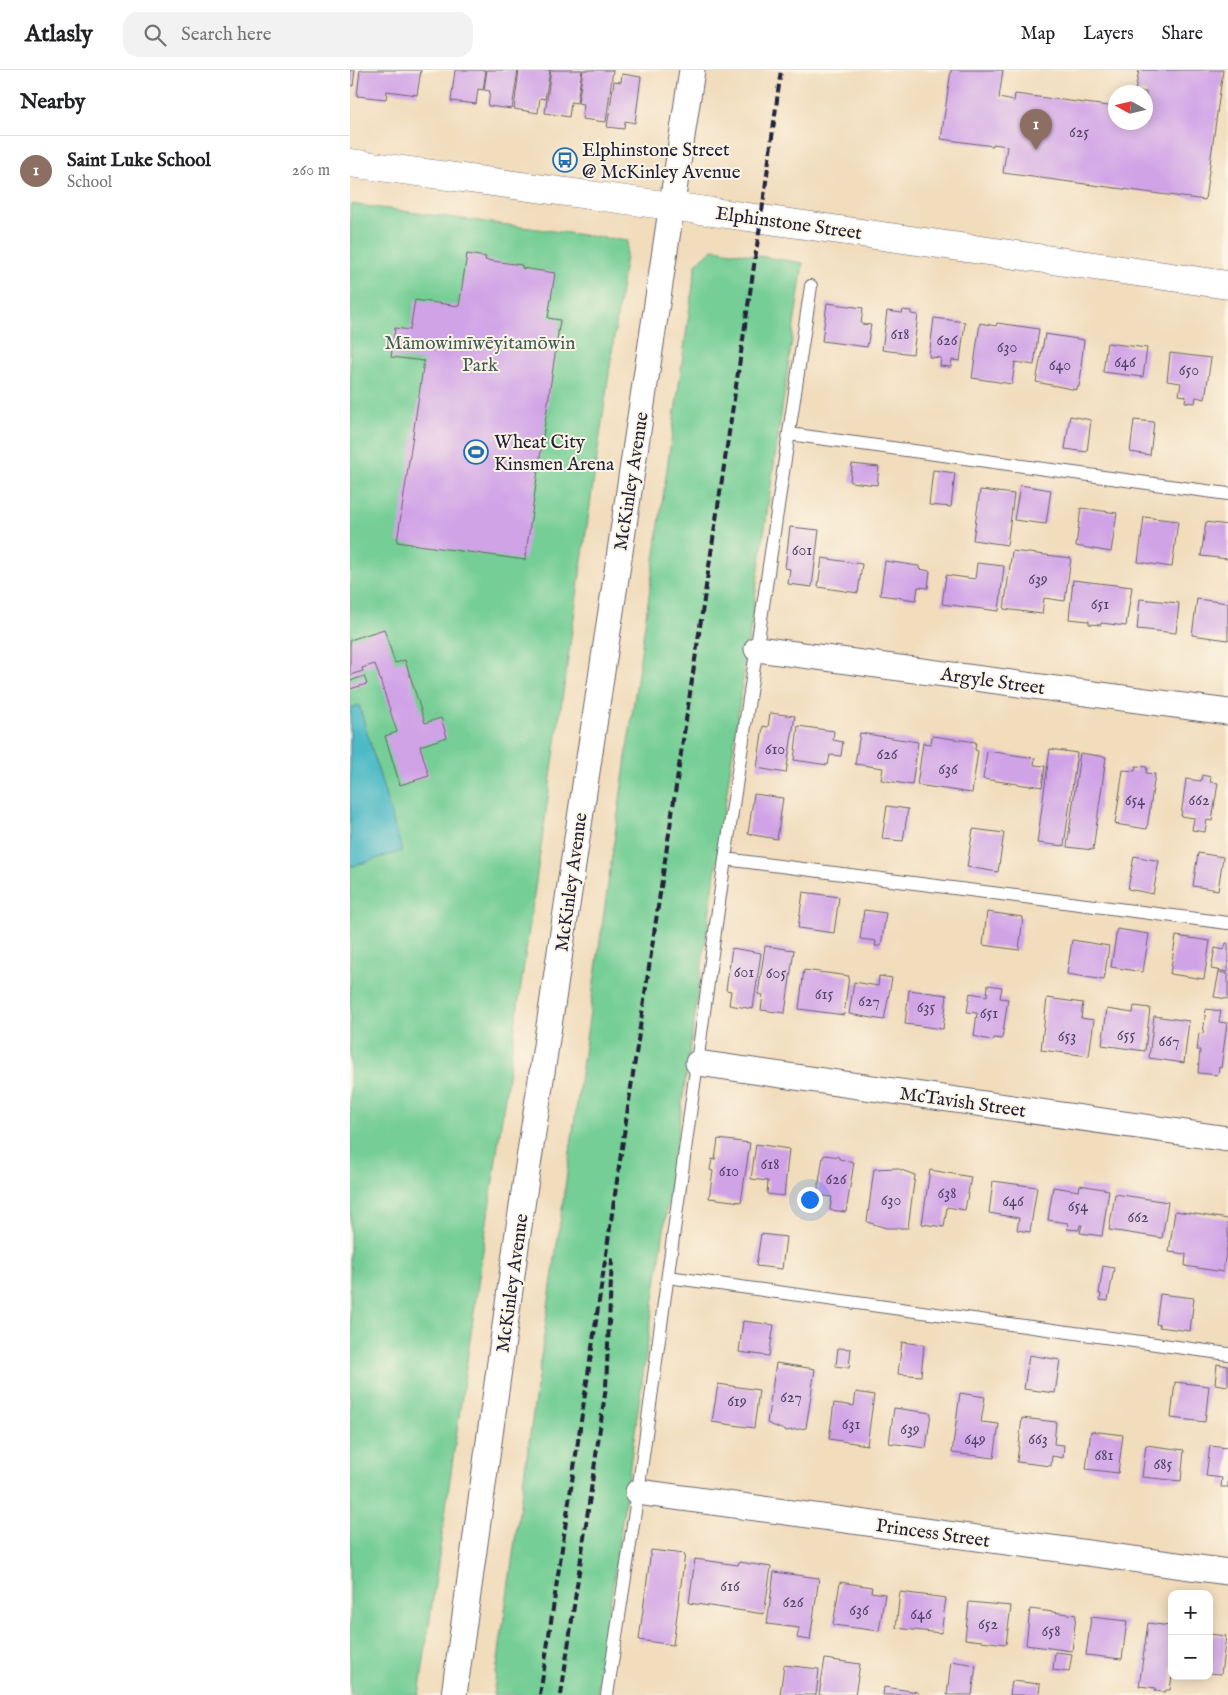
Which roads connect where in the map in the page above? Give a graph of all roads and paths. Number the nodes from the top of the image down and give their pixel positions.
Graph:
1 (692, 70) edge
2 (350, 163) edge
3 (671, 206) junction
4 (1228, 284) edge
5 (811, 286) dead end
6 (789, 434) junction
7 (1228, 494) edge
8 (757, 649) junction
9 (1228, 712) edge
10 (725, 858) junction
11 (1228, 923) edge
12 (698, 1063) junction
13 (1228, 1138) edge
14 (668, 1278) junction
15 (1228, 1354) edge
16 (638, 1492) junction
17 (1228, 1572) edge
18 (454, 1695) edge
19 (607, 1695) edge

1 - 3 street, McKinley Avenue
2 - 3 street, Elphinstone Street
3 - 4 street, Elphinstone Street
3 - 18 street, McKinley Avenue
5 - 6 lane
6 - 7 lane
6 - 8 lane
8 - 9 street, Argyle Street
8 - 10 lane
10 - 11 lane
10 - 12 lane
12 - 13 street, McTavish Street
12 - 14 lane
14 - 15 lane
14 - 16 lane
16 - 17 street, Princess Street
16 - 19 lane

